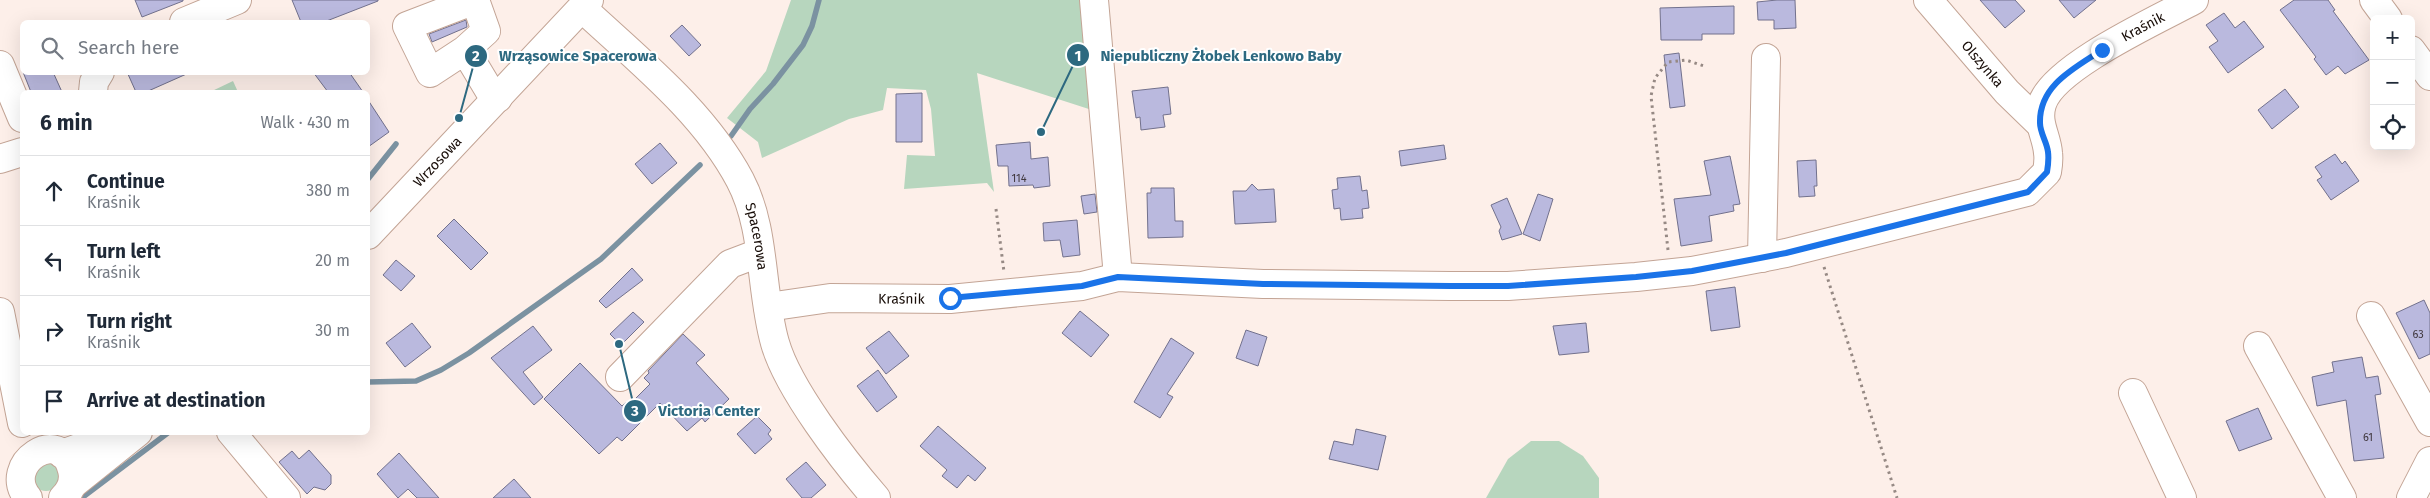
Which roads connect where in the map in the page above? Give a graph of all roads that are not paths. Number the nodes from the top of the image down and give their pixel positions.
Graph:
1 (237, 0) edge
2 (1094, 0) edge
3 (1928, 0) edge
4 (2374, 0) edge
5 (585, 4) edge
6 (2176, 4) edge
7 (2385, 15) edge
8 (189, 20) edge
9 (465, 50) dead end
10 (2415, 55) edge
11 (1766, 58) dead end
12 (0, 65) edge
13 (98, 75) edge
14 (2430, 76) edge
15 (92, 90) edge
16 (498, 98) junction
17 (20, 113) edge
18 (2040, 124) junction
19 (20, 153) edge
20 (0, 158) edge
21 (370, 233) edge
22 (759, 253) junction
23 (1762, 258) junction
24 (1118, 277) junction
25 (768, 307) junction
26 (0, 312) edge
27 (2371, 316) dead end
28 (2258, 346) dead end
29 (620, 377) dead end
30 (2133, 394) dead end
31 (20, 413) edge
32 (2430, 422) edge
33 (128, 435) edge
34 (136, 435) edge
35 (234, 435) edge
36 (41, 446) edge
37 (2430, 461) edge
38 (68, 491) edge
39 (26, 498) edge
40 (286, 498) edge
41 (876, 498) edge
42 (2182, 498) edge
43 (2342, 498) edge
44 (2411, 498) edge

1 - 8 street
2 - 24 street
3 - 18 street, Olszynka
4 - 7 street
5 - 16 street, Wrzosowa
5 - 22 street, Spacerowa
6 - 18 street, Kraśnik
9 - 16 street
10 - 14 street
11 - 23 street
12 - 17 street
13 - 15 street
16 - 21 street, Wrzosowa
18 - 23 street, Kraśnik
19 - 20 street
22 - 25 street, Spacerowa
22 - 29 street
23 - 24 street, Kraśnik
24 - 25 street, Kraśnik
25 - 41 street, Spacerowa
26 - 31 street
27 - 32 street
28 - 43 street
30 - 42 street
33 - 36 street
34 - 38 street
35 - 40 street
36 - 38 street
36 - 39 street
37 - 44 street

